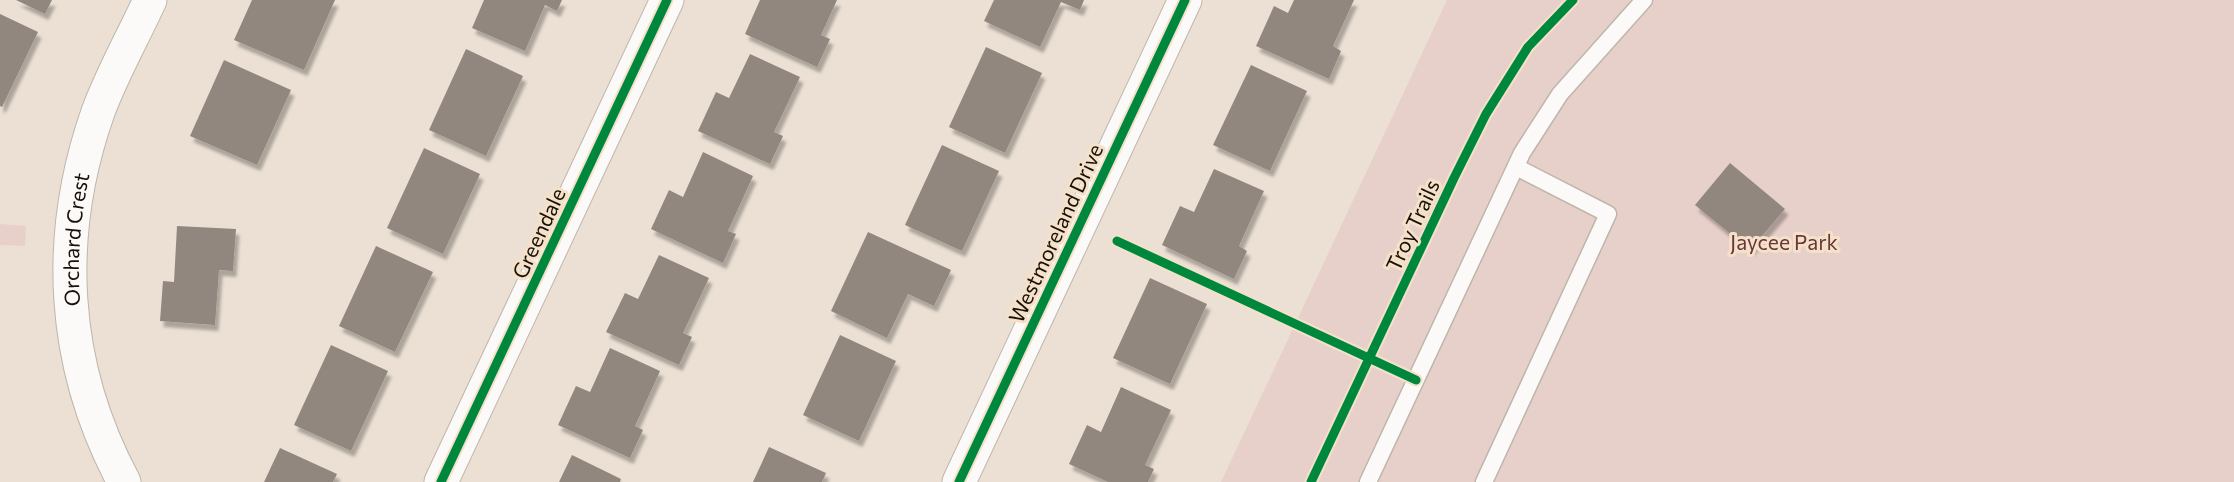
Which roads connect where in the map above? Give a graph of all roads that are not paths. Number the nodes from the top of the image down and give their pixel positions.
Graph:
1 (150, 0) edge
2 (667, 0) edge
3 (1185, 0) edge
4 (1644, 0) edge
5 (1516, 167) junction
6 (124, 482) edge
7 (441, 482) edge
8 (959, 482) edge
9 (1368, 482) edge
10 (1484, 482) edge

1 - 6 street, Orchard Crest
2 - 7 street, Greendale
3 - 8 street, Westmoreland Drive
4 - 5 lane
5 - 9 lane
5 - 10 lane

